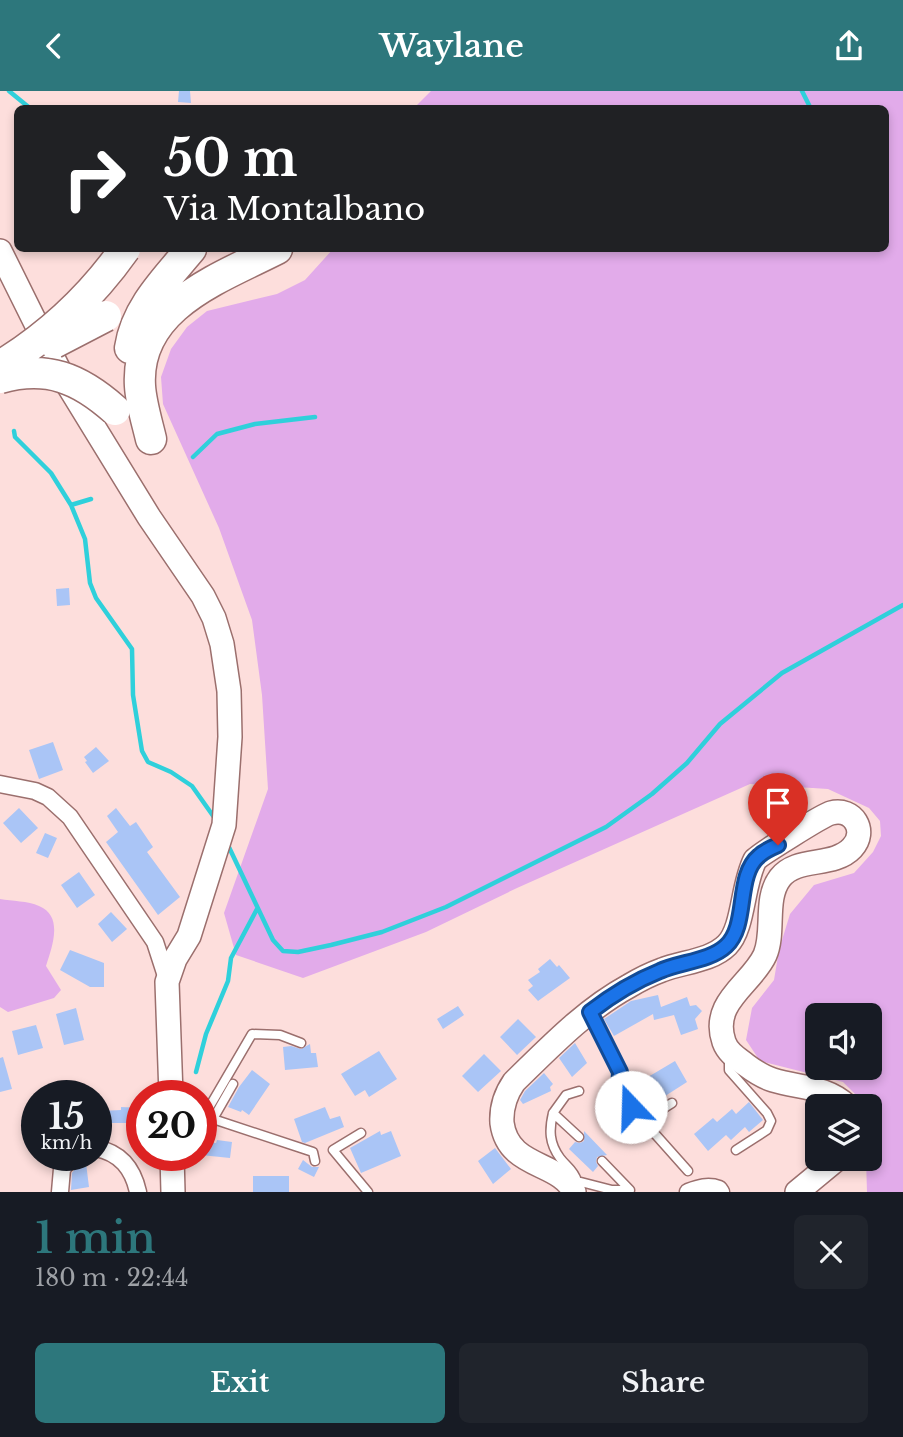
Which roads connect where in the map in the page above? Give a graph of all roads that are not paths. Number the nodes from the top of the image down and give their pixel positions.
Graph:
1 (0, 251) edge
2 (123, 252) edge
3 (185, 252) edge
4 (187, 252) edge
5 (271, 252) edge
6 (0, 368) edge
7 (0, 378) edge
8 (151, 439) junction
9 (0, 784) edge
10 (167, 982) junction
11 (590, 1012) junction
12 (301, 1042) dead end
13 (730, 1052) junction
14 (620, 1072) junction
15 (171, 1080) edge
16 (233, 1084) dead end
17 (579, 1091) dead end
18 (217, 1093) edge
19 (828, 1094) edge
20 (672, 1103) dead end
21 (217, 1113) edge
22 (552, 1113) junction
23 (217, 1120) edge
24 (361, 1133) dead end
25 (579, 1137) dead end
26 (736, 1150) dead end
27 (112, 1154) edge
28 (316, 1161) dead end
29 (602, 1161) dead end
30 (62, 1171) edge
31 (172, 1171) edge
32 (688, 1171) dead end
33 (822, 1171) edge
34 (575, 1188) edge
35 (60, 1192) edge
36 (138, 1192) edge
37 (173, 1192) edge
38 (368, 1192) edge
39 (688, 1192) edge
40 (721, 1192) edge
41 (797, 1192) edge

1 - 10 street, bridge
2 - 6 highway, bridge
3 - 6 highway, bridge
4 - 8 highway
5 - 8 highway
7 - 8 highway, bridge
9 - 10 street
10 - 15 street
11 - 13 street
11 - 14 lane
11 - 34 street
12 - 18 lane
13 - 19 street
13 - 26 lane
14 - 20 lane
14 - 32 lane
16 - 21 lane
17 - 22 lane
22 - 25 lane
22 - 34 lane
23 - 28 lane
24 - 38 lane
27 - 36 street
29 - 34 lane
30 - 35 street
31 - 37 street
33 - 41 street
39 - 40 street

